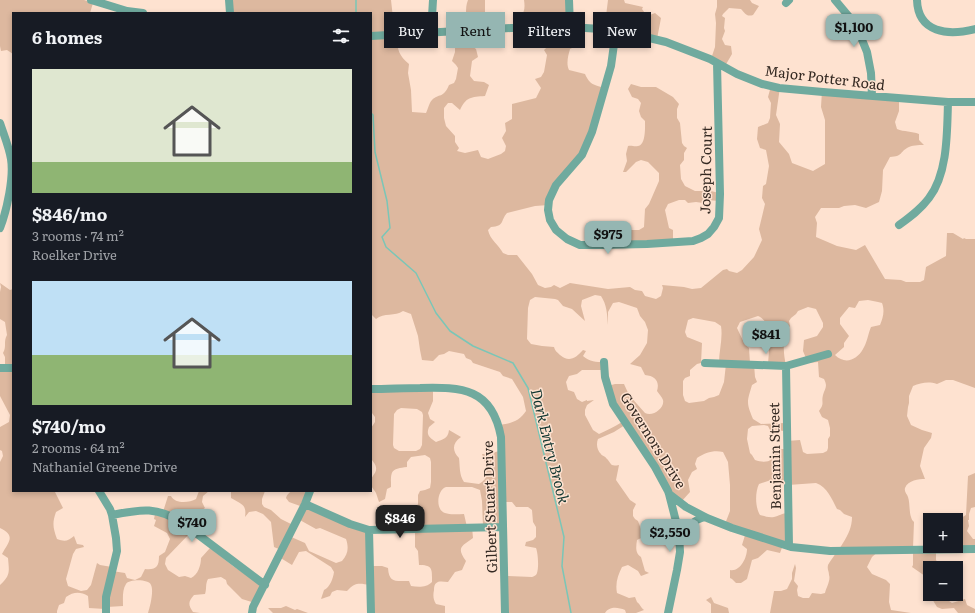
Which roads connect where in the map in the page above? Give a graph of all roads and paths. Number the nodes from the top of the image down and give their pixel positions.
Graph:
1 (91, 0) edge
2 (229, 0) edge
3 (432, 0) edge
4 (570, 0) edge
5 (835, 0) edge
6 (917, 0) edge
7 (127, 12) edge
8 (230, 12) edge
9 (432, 12) edge
10 (570, 12) edge
11 (513, 28) edge
12 (975, 29) edge
13 (438, 32) edge
14 (384, 35) edge
15 (372, 36) edge
16 (651, 38) edge
17 (613, 48) edge
18 (717, 63) junction
19 (872, 96) junction
20 (948, 102) junction
21 (975, 102) edge
22 (0, 123) edge
23 (899, 226) dead end
24 (0, 228) edge
25 (828, 354) dead end
26 (604, 362) dead end
27 (705, 363) dead end
28 (786, 366) junction
29 (0, 368) edge
30 (12, 368) edge
31 (372, 389) edge
32 (100, 492) edge
33 (310, 492) edge
34 (669, 494) junction
35 (306, 504) junction
36 (112, 515) junction
37 (705, 517) junction
38 (503, 527) junction
39 (369, 530) junction
40 (679, 544) junction
41 (789, 546) junction
42 (975, 549) edge
43 (265, 585) junction
44 (106, 613) edge
45 (252, 613) edge
46 (371, 613) edge
47 (505, 613) edge
48 (668, 613) edge

1 - 7 street
2 - 8 street
3 - 9 street
4 - 10 street
5 - 19 street
6 - 12 street
11 - 13 street, Major Potter Road
14 - 15 street, Major Potter Road
16 - 18 street, Major Potter Road
17 - 18 street, Joseph Court
18 - 19 street, Major Potter Road
19 - 20 street, Major Potter Road
20 - 21 street, Major Potter Road
20 - 23 street
22 - 24 street
25 - 28 street
26 - 34 street, Governors Drive
27 - 28 street
28 - 41 street, Benjamin Street
29 - 30 street
31 - 38 street, Gilbert Stuart Drive
32 - 36 street
33 - 35 street
34 - 37 street, Governors Drive
34 - 40 street
35 - 39 street
35 - 43 street
36 - 43 street
36 - 44 street
37 - 40 street
37 - 41 street, Governors Drive
38 - 39 street
38 - 47 street, Gilbert Stuart Drive
39 - 46 street
40 - 48 street
41 - 42 street, Governors Drive
43 - 45 street

